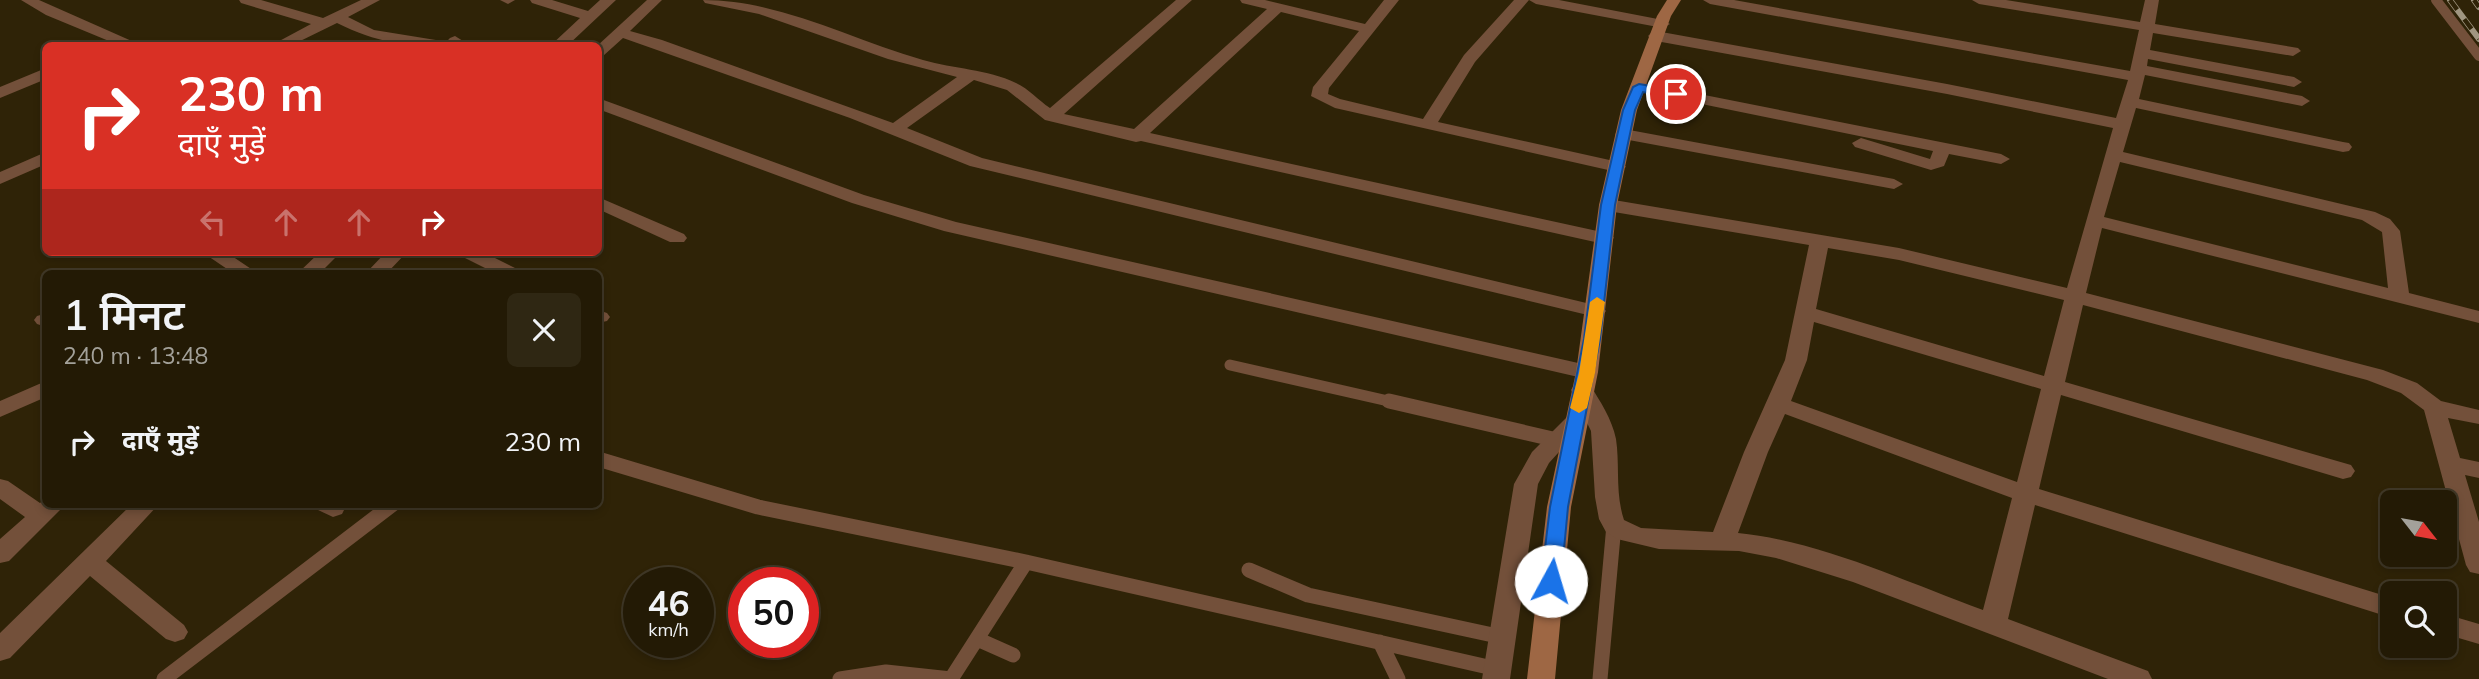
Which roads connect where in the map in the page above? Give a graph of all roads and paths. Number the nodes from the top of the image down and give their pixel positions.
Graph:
1 (28, 0) edge
2 (246, 0) edge
3 (373, 0) edge
4 (537, 0) edge
5 (609, 0) edge
6 (655, 0) edge
7 (710, 0) edge
8 (1185, 0) edge
9 (1247, 0) edge
10 (1392, 0) edge
11 (1522, 0) edge
12 (1536, 0) edge
13 (1674, 0) edge
14 (1710, 0) edge
15 (1979, 0) edge
16 (2152, 0) edge
17 (2437, 0) edge
18 (1277, 8) junction
19 (590, 16) junction
20 (330, 20) junction
21 (2147, 26) junction
22 (1367, 29) junction
23 (1660, 30) junction
24 (621, 33) junction
25 (111, 42) edge
26 (286, 42) edge
27 (437, 42) edge
28 (561, 42) edge
29 (602, 50) edge
30 (2293, 51) dead end
31 (2479, 55) edge
32 (2139, 66) junction
33 (42, 75) edge
34 (970, 75) junction
35 (2294, 82) dead end
36 (1639, 87) junction
37 (1, 91) edge
38 (2302, 101) dead end
39 (2130, 102) junction
40 (602, 104) edge
41 (1051, 116) junction
42 (1428, 125) junction
43 (2124, 125) junction
44 (895, 129) junction
45 (1624, 134) junction
46 (1136, 137) junction
47 (2343, 147) dead end
48 (2114, 155) junction
49 (42, 159) edge
50 (2001, 159) dead end
51 (1616, 167) junction
52 (0, 179) edge
53 (1894, 184) dead end
54 (602, 204) edge
55 (1608, 205) junction
56 (2094, 220) junction
57 (1604, 237) junction
58 (677, 238) dead end
59 (1820, 240) junction
60 (219, 256) edge
61 (327, 256) edge
62 (393, 256) edge
63 (476, 256) edge
64 (242, 270) edge
65 (311, 270) edge
66 (379, 270) edge
67 (504, 270) edge
68 (2074, 297) junction
69 (2399, 297) junction
70 (1596, 311) junction
71 (1807, 313) junction
72 (2479, 317) edge
73 (1230, 365) dead end
74 (1585, 381) junction
75 (2054, 387) junction
76 (42, 390) edge
77 (1779, 404) junction
78 (2434, 407) junction
79 (0, 410) edge
80 (2479, 417) edge
81 (1576, 421) junction
82 (1557, 440) junction
83 (602, 460) edge
84 (2450, 464) junction
85 (2479, 470) edge
86 (2343, 471) dead end
87 (0, 487) edge
88 (2026, 494) junction
89 (42, 508) edge
90 (142, 508) edge
91 (388, 508) edge
92 (47, 510) edge
93 (2472, 520) edge
94 (1614, 525) junction
95 (1723, 539) junction
96 (0, 554) edge
97 (89, 561) junction
98 (1026, 562) junction
99 (2479, 565) edge
100 (1249, 570) dead end
101 (2380, 604) edge
102 (1993, 624) junction
103 (2457, 628) edge
104 (175, 632) dead end
105 (2479, 635) edge
106 (1502, 637) junction
107 (977, 639) junction
108 (1380, 642) junction
109 (0, 650) edge
110 (1013, 655) dead end
111 (1496, 674) edge
112 (164, 679) edge
113 (840, 679) edge
114 (951, 679) edge
115 (1398, 679) edge
116 (1541, 679) edge
117 (1600, 679) edge
118 (2138, 679) edge

1 - 25 street
2 - 20 street
3 - 20 street
4 - 19 street
5 - 19 street
6 - 24 street
7 - 34 street
8 - 41 street
9 - 18 street
10 - 22 street
11 - 42 street
12 - 23 street
13 - 23 main road
14 - 32 street
15 - 21 street
16 - 21 street
17 - 31 lane
18 - 22 street
18 - 46 street
19 - 28 street
20 - 26 street
20 - 27 street
21 - 30 street
21 - 32 street
22 - 42 street
23 - 36 main road
23 - 43 street
24 - 29 street
24 - 44 street
32 - 35 street
32 - 38 street
32 - 39 street
33 - 37 street
34 - 41 street
34 - 44 street
36 - 45 main road
36 - 50 street
39 - 43 street
39 - 47 street
40 - 74 street
41 - 46 street
42 - 51 street
43 - 48 street
44 - 70 street
45 - 51 main road
45 - 53 street
46 - 57 street
48 - 56 street
48 - 69 street
49 - 52 street
51 - 55 main road
54 - 58 street
55 - 57 main road
55 - 59 street
56 - 68 street
56 - 69 street
57 - 70 main road
59 - 68 street
59 - 71 street
60 - 64 street
61 - 65 street
62 - 66 street
63 - 67 street
68 - 75 street
68 - 78 street
69 - 72 street
70 - 74 main road
71 - 75 street
71 - 77 street
73 - 82 lane
74 - 81 main road
74 - 94 street
75 - 86 street
75 - 88 street
76 - 79 street
77 - 88 street
77 - 95 street
78 - 80 street
78 - 84 street
81 - 82 street
81 - 116 main road
82 - 106 street
83 - 98 lane
84 - 85 street
84 - 93 street
87 - 89 street
88 - 101 street
88 - 102 street
90 - 97 street
91 - 112 lane
92 - 96 street
93 - 99 street
94 - 95 street
94 - 117 lane
95 - 102 street
97 - 104 street
97 - 109 street
98 - 107 lane
98 - 108 lane
100 - 106 lane
102 - 118 street
103 - 105 street
106 - 111 street
107 - 110 lane
107 - 114 lane
108 - 111 lane
108 - 115 lane
113 - 114 lane

